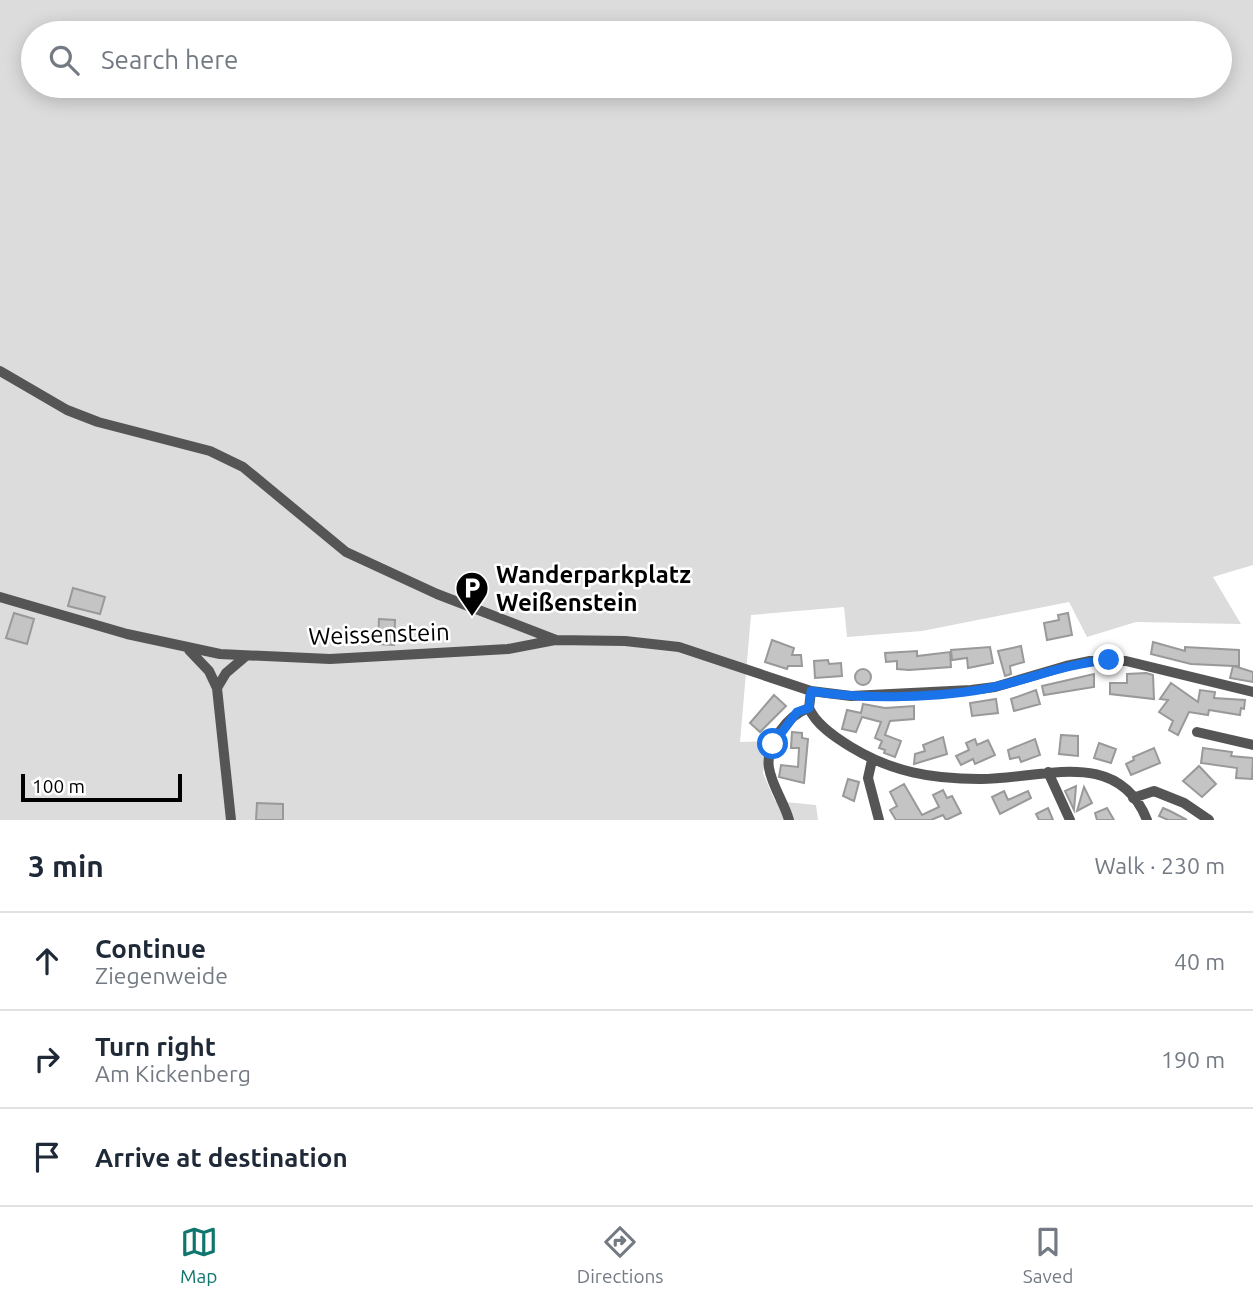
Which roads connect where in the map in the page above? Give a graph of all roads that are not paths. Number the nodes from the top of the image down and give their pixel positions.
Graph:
1 (0, 370) edge
2 (0, 597) edge
3 (555, 640) junction
4 (189, 649) junction
5 (246, 656) junction
6 (217, 688) junction
7 (811, 691) junction
8 (1253, 692) edge
9 (809, 708) junction
10 (1197, 732) dead end
11 (1253, 745) edge
12 (872, 760) junction
13 (1048, 772) junction
14 (1133, 798) junction
15 (231, 820) edge
16 (789, 820) edge
17 (878, 820) edge
18 (1070, 820) edge
19 (1147, 820) edge
20 (1209, 820) edge

1 - 3 street
2 - 4 street, Weissenstein
3 - 5 street, Weissenstein
3 - 7 street
4 - 5 street, Weissenstein
4 - 6 street
5 - 6 street
6 - 15 street
7 - 8 street
7 - 9 street
9 - 12 street
9 - 16 street
10 - 11 street
12 - 13 street
12 - 17 street
13 - 14 street
13 - 18 street
14 - 19 street
14 - 20 street

